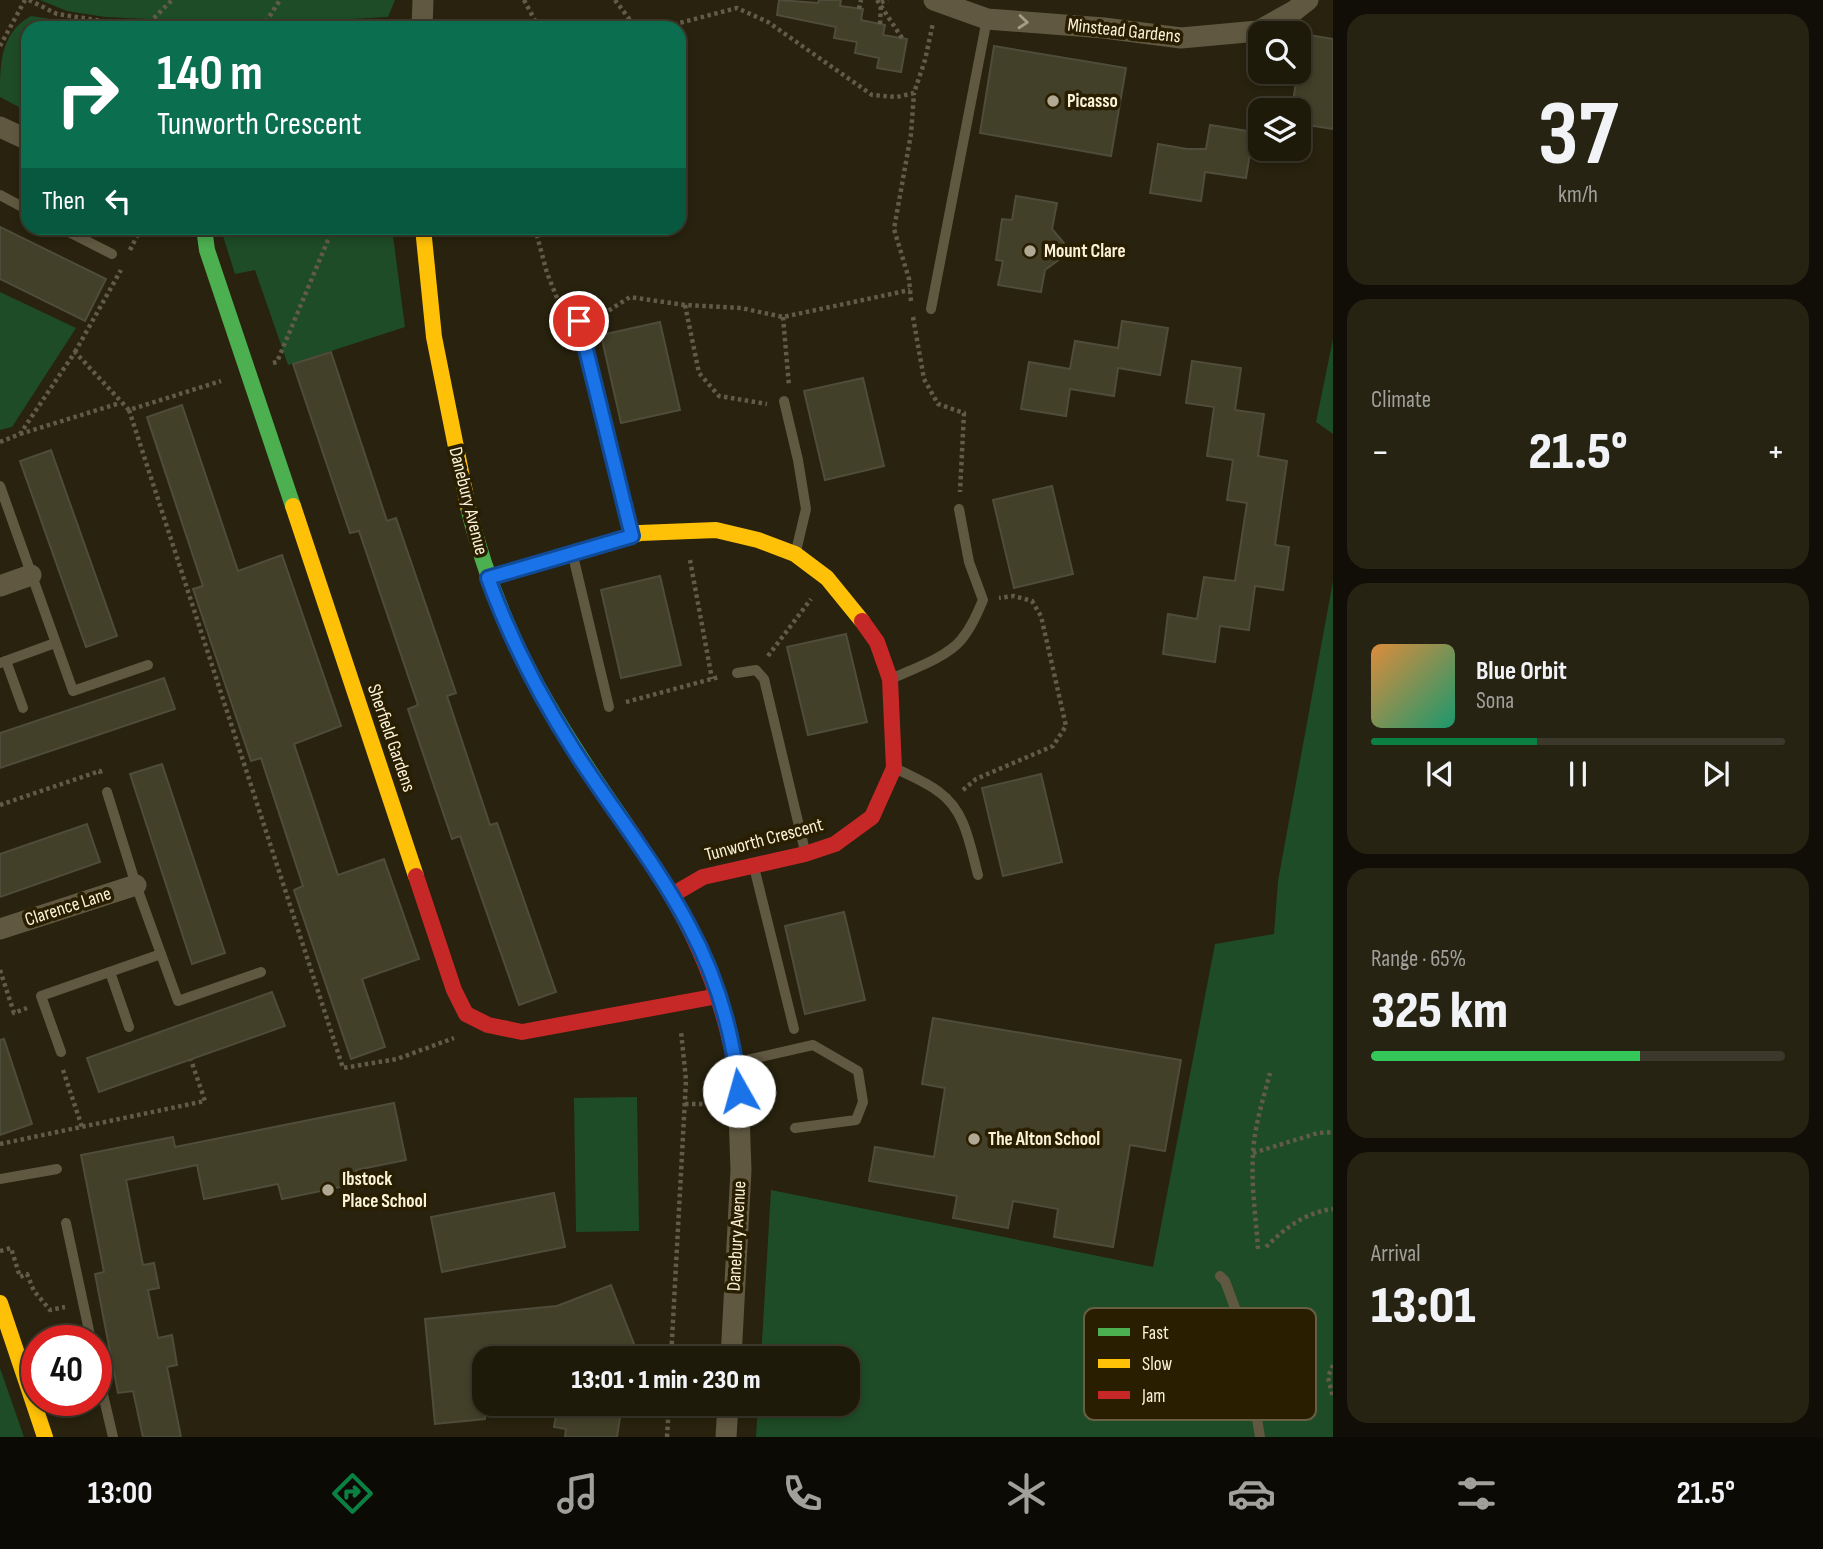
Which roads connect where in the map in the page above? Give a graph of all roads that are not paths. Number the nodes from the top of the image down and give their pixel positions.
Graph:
1 (423, 0) edge
2 (1308, 0) edge
3 (939, 2) edge
4 (987, 19) junction
5 (414, 21) edge
6 (1, 130) edge
7 (21, 137) edge
8 (0, 195) edge
9 (21, 206) edge
10 (74, 235) edge
11 (205, 235) edge
12 (423, 235) edge
13 (111, 254) dead end
14 (931, 309) dead end
15 (579, 321) road end
16 (784, 401) road end
17 (0, 486) edge
18 (959, 509) dead end
19 (632, 536) junction
20 (573, 553) junction
21 (795, 554) junction
22 (31, 575) junction
23 (488, 578) junction
24 (0, 586) edge
25 (55, 643) junction
26 (3, 662) edge
27 (148, 665) dead end
28 (737, 673) road end
29 (890, 679) junction
30 (609, 707) road end
31 (23, 708) dead end
32 (894, 768) junction
33 (107, 792) dead end
34 (805, 854) junction
35 (753, 864) junction
36 (978, 875) dead end
37 (136, 885) junction
38 (672, 895) junction
39 (0, 929) edge
40 (161, 954) junction
41 (110, 972) junction
42 (261, 972) dead end
43 (718, 996) junction
44 (129, 1027) dead end
45 (794, 1029) dead end
46 (61, 1052) road end
47 (736, 1062) junction
48 (739, 1091) dead end
49 (739, 1113) dead end
50 (796, 1128) dead end
51 (57, 1169) dead end
52 (0, 1179) edge
53 (66, 1223) dead end
54 (1220, 1276) dead end
55 (0, 1303) edge
56 (1235, 1308) edge
57 (87, 1325) edge
58 (731, 1346) edge
59 (108, 1416) edge
60 (727, 1416) edge
61 (45, 1437) edge
62 (113, 1437) edge
63 (726, 1437) edge

1 - 5 street
4 -> 2 street, Minstead Gardens
3 - 4 street, Minstead Gardens
4 - 14 lane
6 - 7 street
8 - 9 lane
10 - 13 lane
11 - 43 street, Sherfield Gardens
12 - 23 street, Danebury Avenue
15 - 19 lane
16 - 21 lane
17 - 22 lane
18 - 29 lane
19 - 20 street, Tunworth Crescent
19 - 21 street, Tunworth Crescent
20 - 23 street, Tunworth Crescent
20 - 30 lane
21 - 29 street, Tunworth Crescent
22 - 24 street
22 - 25 lane
23 - 38 street, Danebury Avenue
25 - 26 lane
25 - 27 lane
26 - 31 lane
28 - 34 lane
29 - 32 street, Tunworth Crescent
32 - 34 street, Tunworth Crescent
32 - 36 lane
33 - 37 lane
34 - 35 street, Tunworth Crescent
35 - 38 street, Tunworth Crescent
35 - 45 lane
37 - 39 street, Clarence Lane
37 - 40 lane
38 - 43 street, Danebury Avenue
40 - 41 lane
40 - 42 lane
41 - 44 lane
41 - 46 lane
43 - 47 street, Danebury Avenue
47 - 48 street, Danebury Avenue
47 - 50 lane
49 - 58 street, Danebury Avenue
51 - 52 lane
53 - 57 lane
54 - 56 lane
55 - 61 street
59 - 62 lane
60 - 63 street

